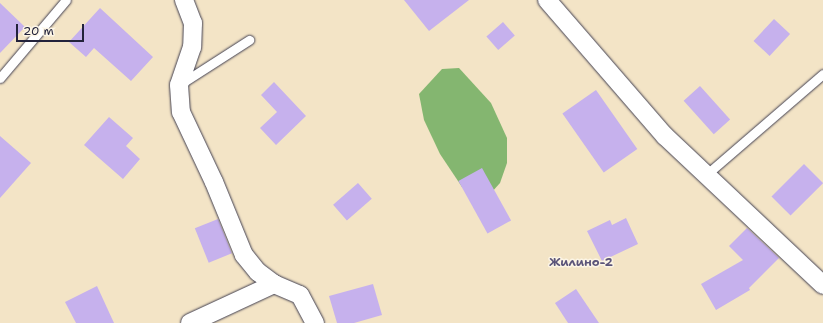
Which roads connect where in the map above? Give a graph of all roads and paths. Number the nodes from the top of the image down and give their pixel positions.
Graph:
1 (66, 0) edge
2 (184, 0) edge
3 (547, 0) edge
4 (249, 40) dead end
5 (823, 74) edge
6 (0, 78) edge
7 (179, 85) junction
8 (707, 174) junction
9 (274, 284) junction
10 (823, 285) edge
11 (190, 323) edge
12 (315, 323) edge

1 - 6 lane
2 - 7 street
3 - 8 street
4 - 7 lane
5 - 8 lane
7 - 9 street
8 - 10 street
9 - 11 street
9 - 12 street

